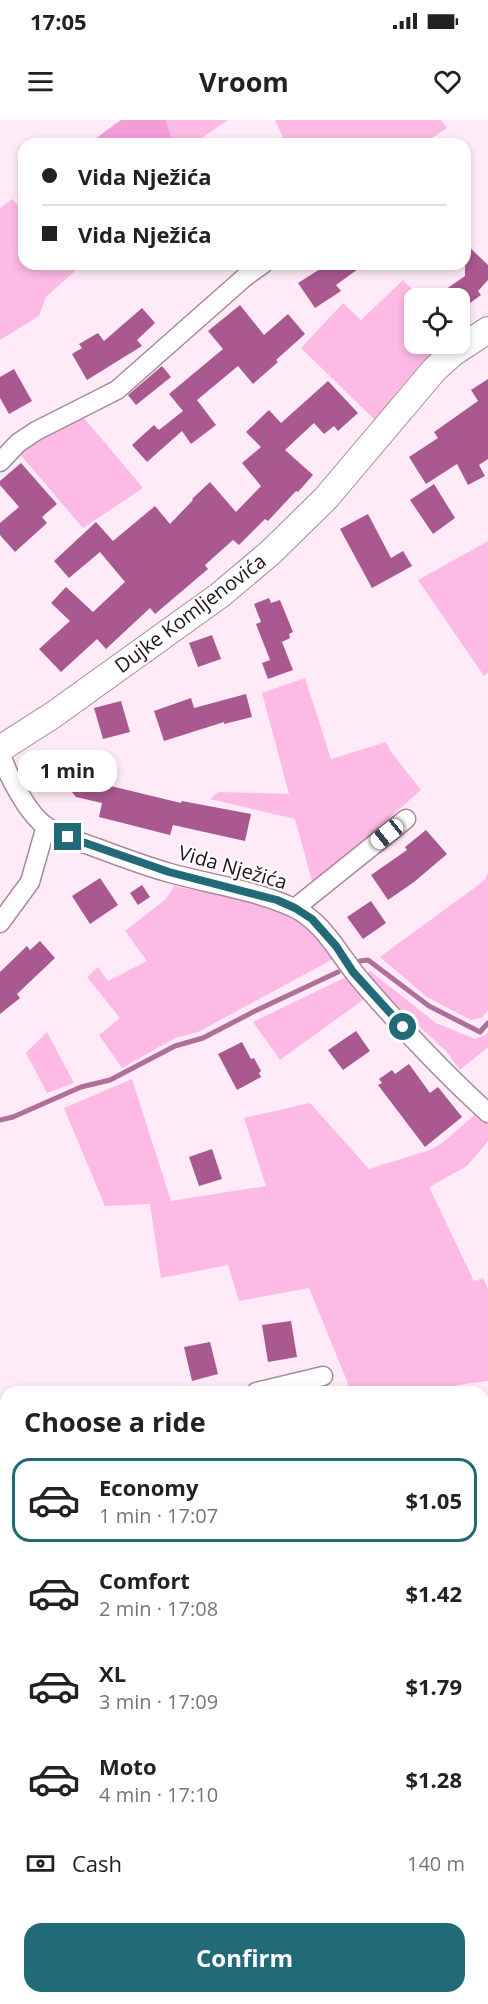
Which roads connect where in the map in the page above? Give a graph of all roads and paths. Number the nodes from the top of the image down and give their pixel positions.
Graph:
1 (255, 270) edge
2 (488, 330) edge
3 (0, 462) edge
4 (0, 750) edge
5 (406, 819) dead end
6 (46, 826) junction
7 (295, 908) junction
8 (0, 923) edge
9 (488, 1113) edge
10 (323, 1376) dead end
11 (281, 1386) edge

1 - 3 street
2 - 4 street, Dujke Komljenovića
4 - 6 street, Vida Nježića
5 - 7 street
6 - 7 street, Vida Nježića
6 - 8 street
7 - 9 street, Vida Nježića
10 - 11 street

